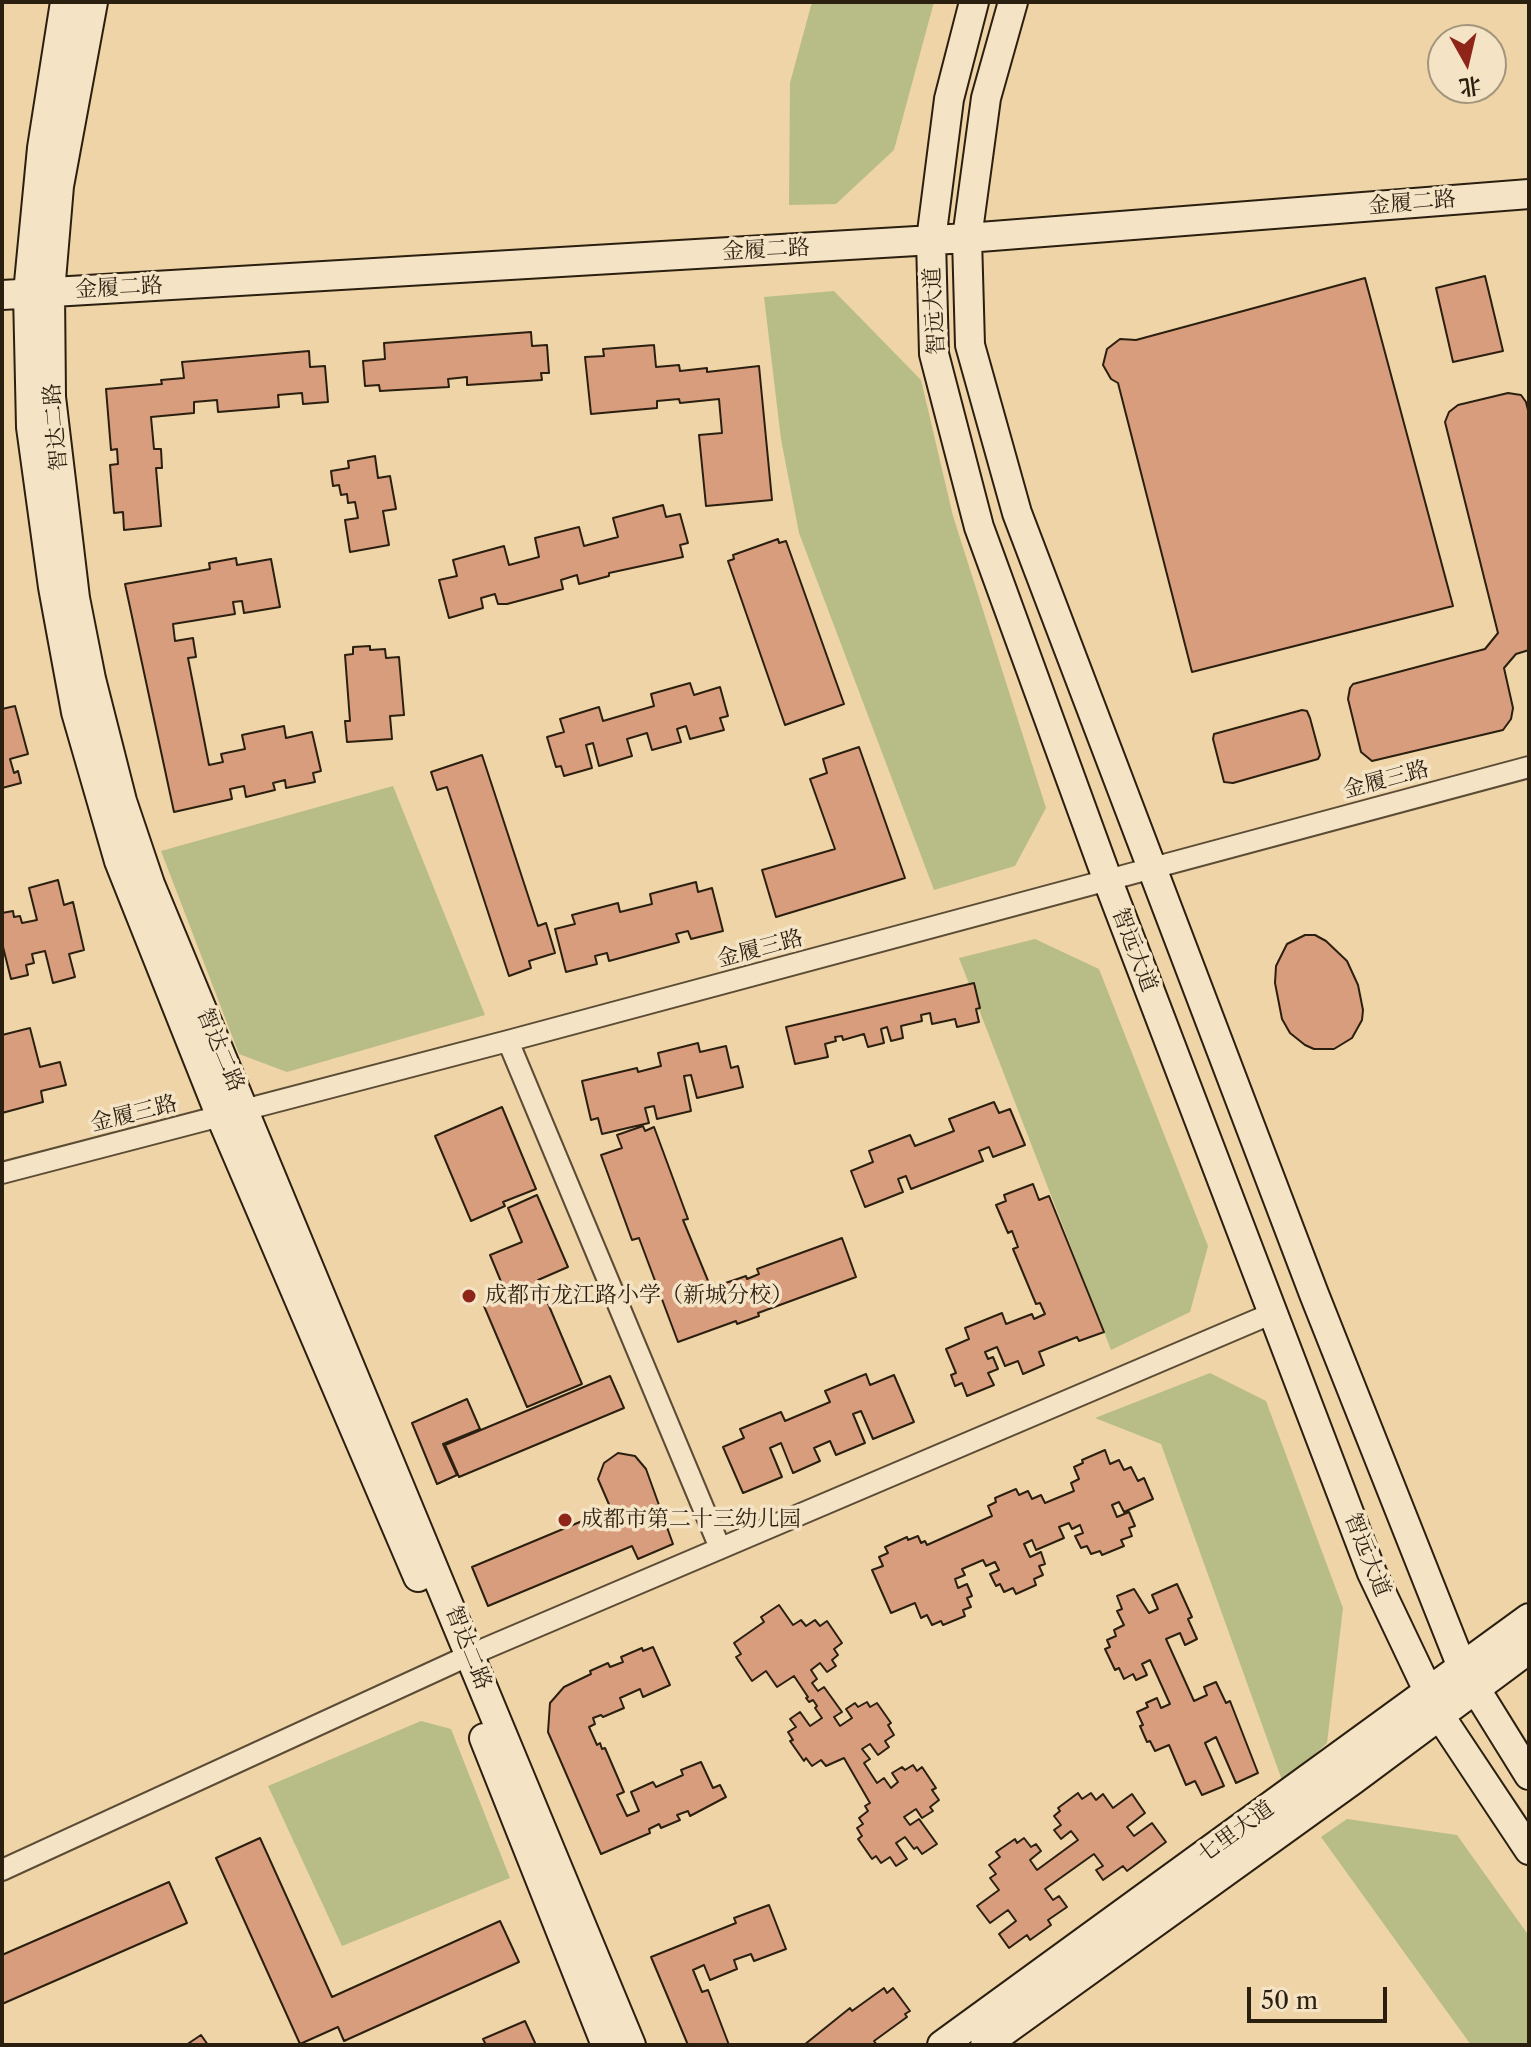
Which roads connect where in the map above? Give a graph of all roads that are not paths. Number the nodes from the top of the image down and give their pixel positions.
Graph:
1 (65, 2) edge
2 (93, 2) edge
3 (974, 2) edge
4 (1013, 2) edge
5 (1529, 194) edge
6 (967, 238) junction
7 (931, 240) junction
8 (27, 293) edge
9 (1529, 767) edge
10 (1151, 868) junction
11 (1108, 881) junction
12 (508, 1041) junction
13 (233, 1114) junction
14 (2, 1173) edge
15 (1273, 1313) junction
16 (720, 1548) junction
17 (1529, 1618) edge
18 (1529, 1649) edge
19 (462, 1659) junction
20 (1468, 1678) junction
21 (1434, 1704) junction
22 (1529, 1775) edge
23 (1529, 1850) edge
24 (2, 1870) edge
25 (606, 2045) edge
26 (631, 2045) edge
27 (942, 2045) edge
28 (985, 2045) edge

1 - 8 main road, 智达二路
2 - 8 main road, 智达二路
3 - 7 main road, 智远大道
4 - 6 main road, 智远大道
5 - 6 main road, 金履二路
6 - 7 main road, 金履二路
6 - 10 main road, 智远大道
7 - 8 main road, 金履二路
7 - 11 main road, 智远大道
8 - 13 main road, 智达二路
9 - 10 street, 金履三路
10 - 11 street, 金履三路
10 - 20 main road, 智远大道
11 - 12 street, 金履三路
11 - 15 main road, 智远大道
12 - 13 street, 金履三路
12 - 16 street
13 - 14 street, 金履三路
13 - 19 main road, 智达二路
15 - 16 street
15 - 21 main road, 智远大道
16 - 19 street
17 - 20 main road, 七里大道
18 - 20 main road, 七里大道
19 - 24 street
19 - 25 main road, 智达二路
19 - 26 main road, 智达二路
20 - 21 main road, 七里大道
20 - 22 main road, 智远大道
21 - 23 main road, 智远大道
21 - 27 main road, 七里大道
21 - 28 main road, 七里大道

